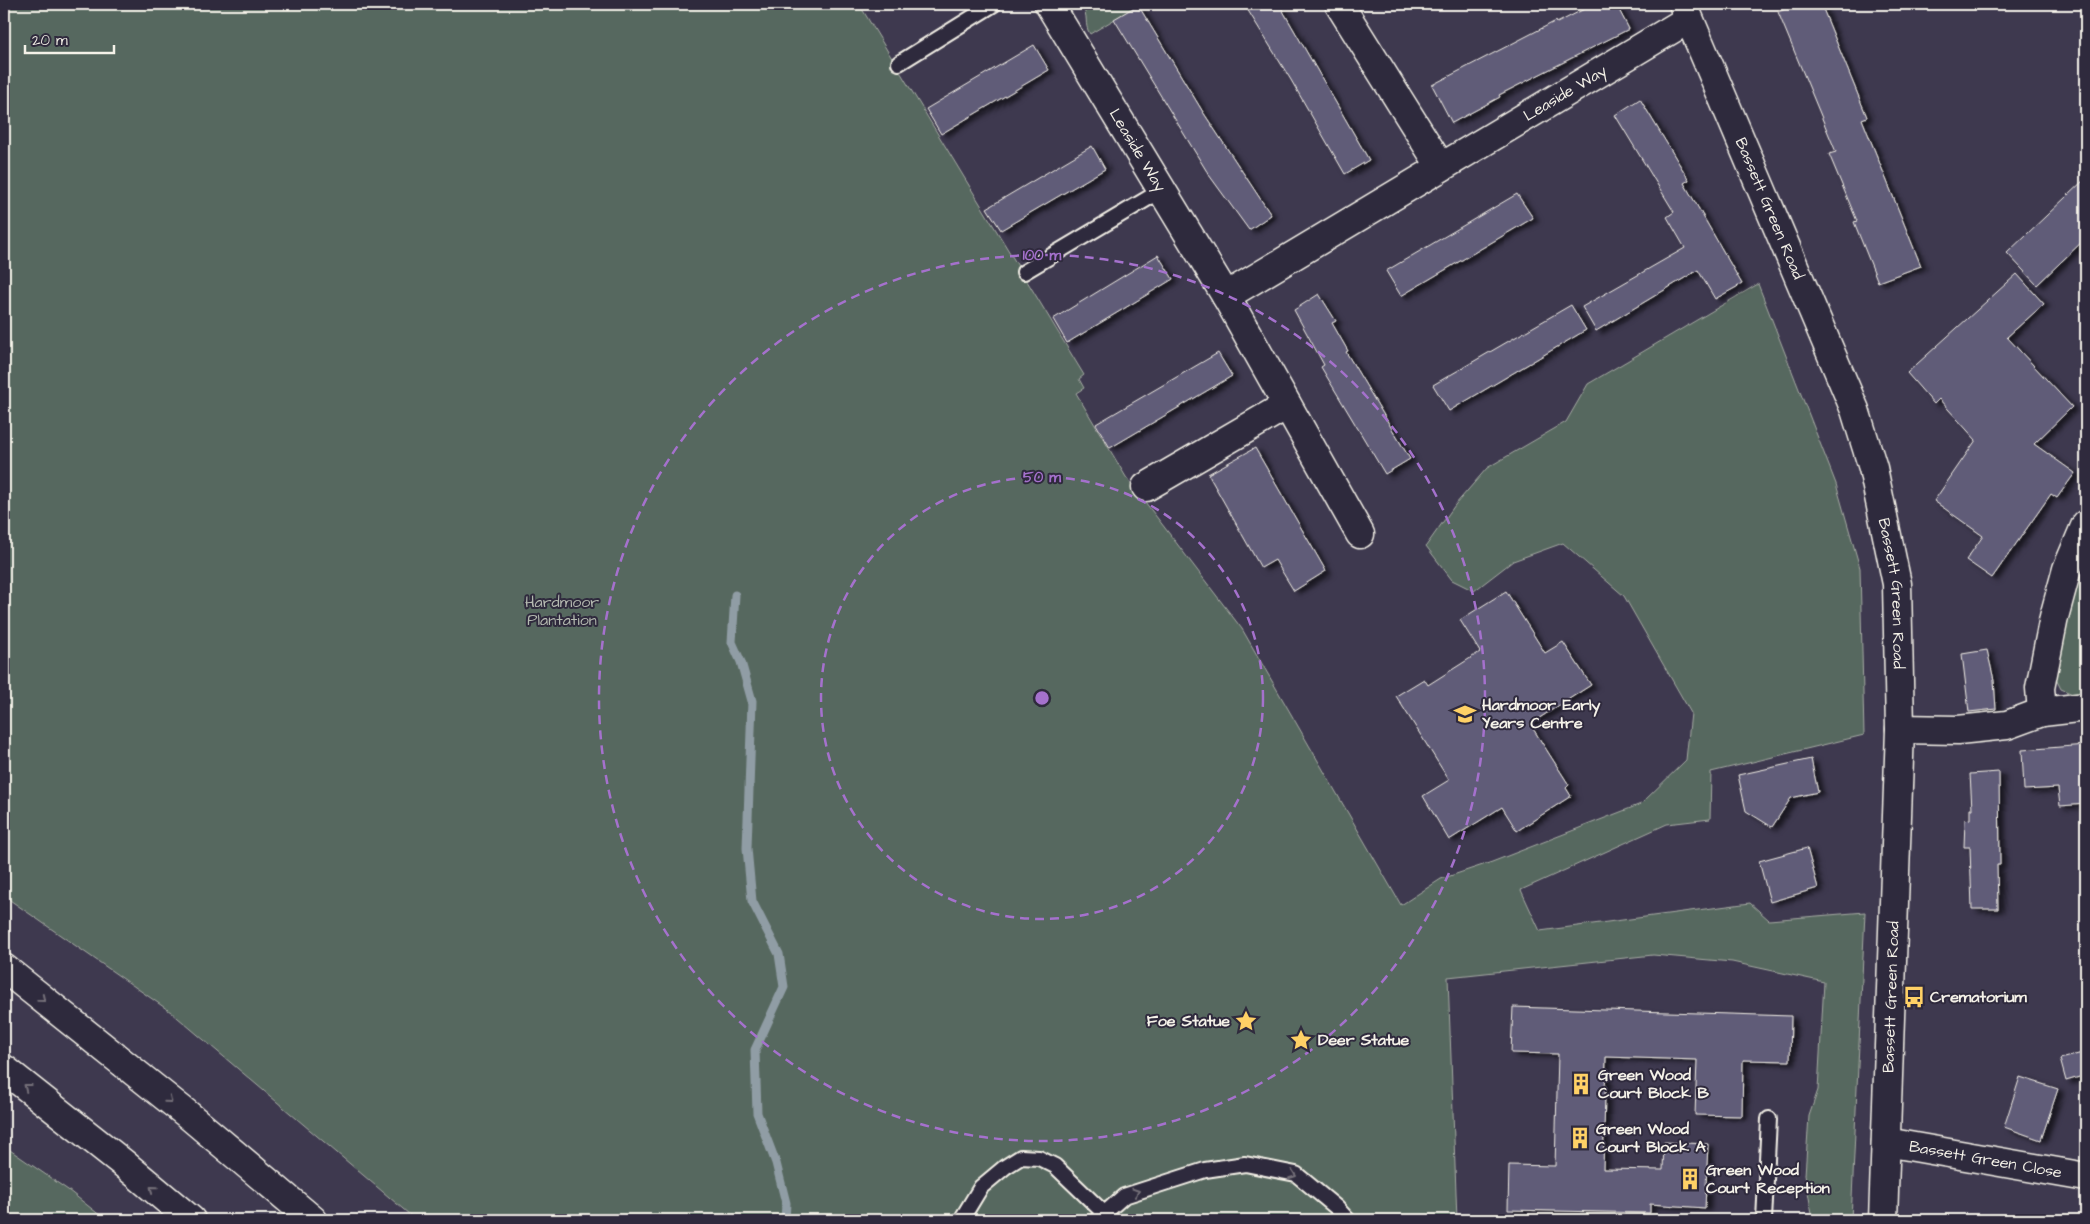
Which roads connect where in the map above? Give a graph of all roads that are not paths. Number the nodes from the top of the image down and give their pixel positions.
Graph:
1 (994, 4) edge
2 (1049, 4) edge
3 (1339, 4) edge
4 (1686, 11) edge
5 (899, 64) dead end
6 (1441, 167) junction
7 (1162, 190) junction
8 (1024, 272) dead end
9 (1226, 296) junction
10 (1287, 405) junction
11 (1146, 487) dead end
12 (2086, 524) edge
13 (1360, 534) dead end
14 (2086, 707) edge
15 (2042, 712) junction
16 (1900, 729) junction
17 (4, 968) edge
18 (4, 1069) edge
19 (1769, 1119) dead end
20 (1886, 1142) junction
21 (2086, 1177) edge
22 (1100, 1217) edge
23 (191, 1220) edge
24 (313, 1220) edge
25 (961, 1220) edge
26 (1348, 1220) edge
27 (1764, 1220) edge
28 (1883, 1220) edge

1 - 5 lane
2 - 7 main road, Leaside Way
3 - 6 main road
4 - 6 main road, Leaside Way
4 - 16 main road, Bassett Green Road
6 - 9 main road, Leaside Way
7 - 8 lane
7 - 9 main road, Leaside Way
9 - 10 main road, Leaside Way
10 - 11 main road
10 - 13 main road, Leaside Way
12 - 15 main road
14 - 15 main road
15 - 16 main road
16 - 20 main road, Bassett Green Road
17 -> 24 main road
23 -> 18 main road
19 - 27 lane
20 - 21 main road, Bassett Green Close
20 - 28 main road, Bassett Green Road
22 - 25 lane
22 -> 26 lane

